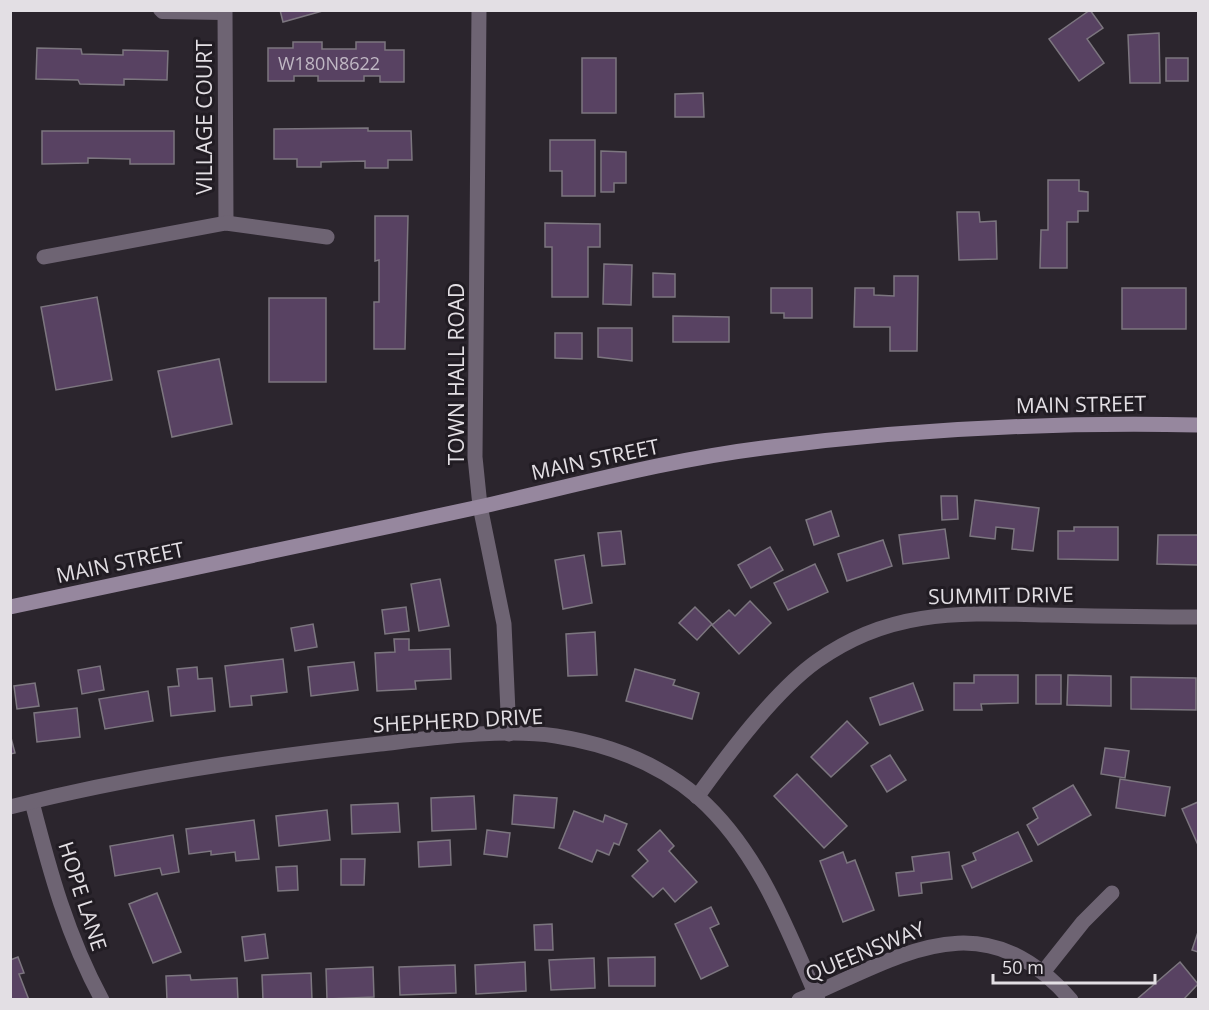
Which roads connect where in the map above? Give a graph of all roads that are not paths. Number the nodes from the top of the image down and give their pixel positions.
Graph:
1 (159, 10) edge
2 (479, 10) edge
3 (225, 12) edge
4 (225, 222) junction
5 (327, 237) dead end
6 (44, 257) dead end
7 (1198, 425) edge
8 (480, 506) junction
9 (10, 607) edge
10 (1198, 617) edge
11 (509, 734) junction
12 (697, 797) junction
13 (32, 802) junction
14 (10, 807) edge
15 (1112, 893) dead end
16 (1044, 971) junction
17 (817, 996) edge
18 (102, 999) edge
19 (799, 999) edge
20 (1071, 999) edge

1 - 3 lane
2 - 8 street, TOWN HALL ROAD
3 - 4 street, VILLAGE COURT
4 - 5 street, VILLAGE COURT
4 - 6 street, VILLAGE COURT
7 - 8 main road, MAIN STREET
8 - 9 main road, MAIN STREET
8 - 11 street, TOWN HALL ROAD
10 - 12 street, SUMMIT DRIVE
11 - 12 street, SHEPHERD DRIVE
11 - 13 street, SHEPHERD DRIVE
12 - 17 street, SHEPHERD DRIVE
13 - 14 street, SHEPHERD DRIVE
13 - 18 street, HOPE LANE
15 - 16 street
16 - 17 street, QUEENSWAY
16 - 20 street, QUEENSWAY
17 - 19 street, QUEENSWAY

